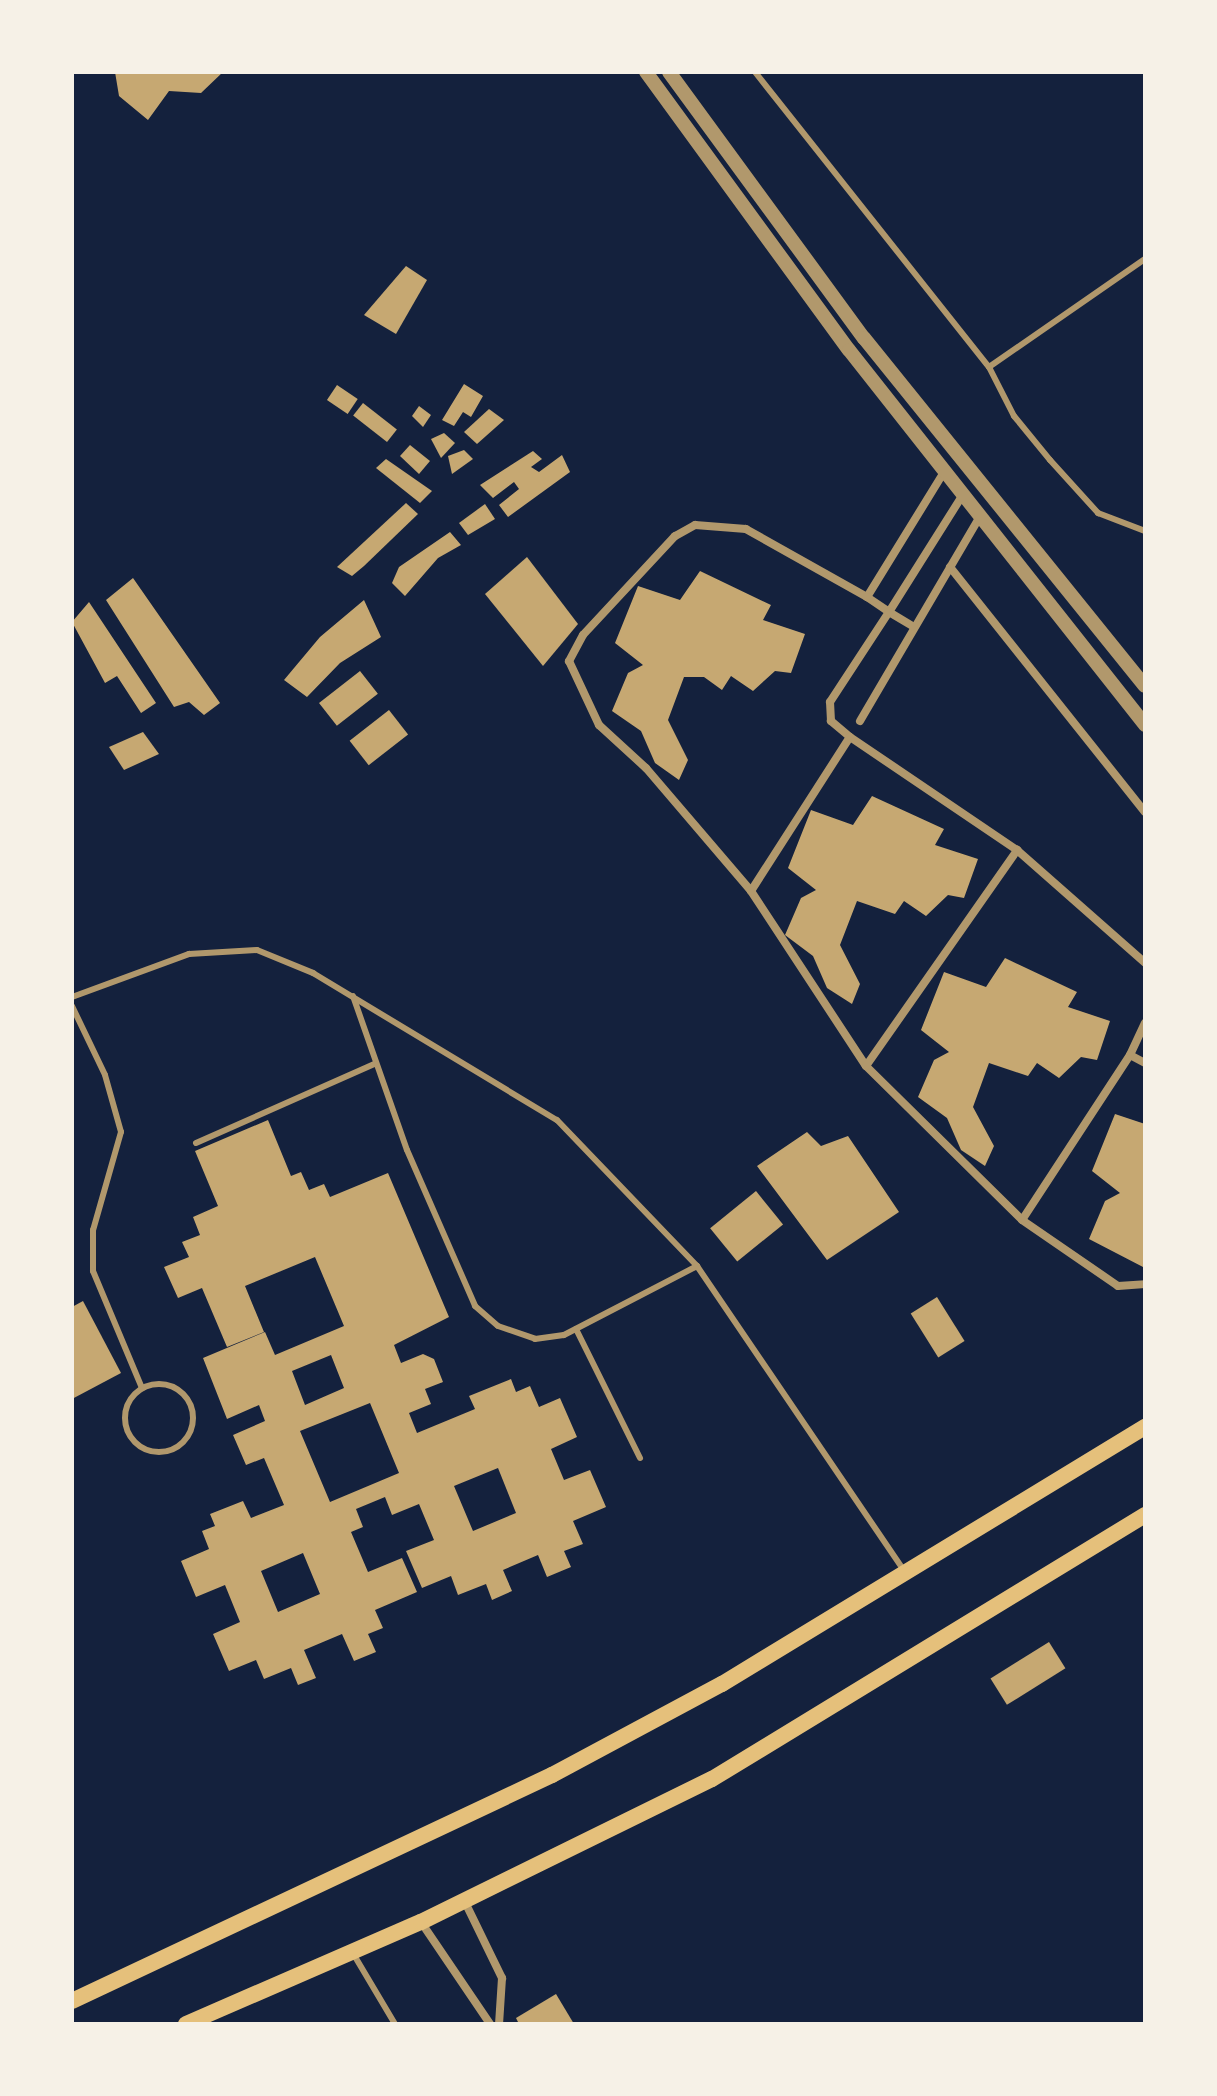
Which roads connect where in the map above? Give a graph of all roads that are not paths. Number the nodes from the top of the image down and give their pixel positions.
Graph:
1 (646, 72) edge
2 (669, 72) edge
3 (755, 72) edge
4 (1145, 259) edge
5 (989, 367) junction
6 (945, 440) junction
7 (930, 455) junction
8 (944, 472) junction
9 (962, 496) junction
10 (979, 518) junction
11 (1145, 531) edge
12 (950, 567) junction
13 (867, 597) junction
14 (889, 612) junction
15 (914, 627) junction
16 (1145, 686) edge
17 (1140, 708) edge
18 (860, 721) dead end
19 (1145, 725) edge
20 (850, 737) junction
21 (1145, 812) edge
22 (1017, 850) junction
23 (751, 891) junction
24 (1145, 963) edge
25 (353, 996) junction
26 (72, 997) edge
27 (72, 1006) edge
28 (1145, 1023) edge
29 (1130, 1055) junction
30 (1145, 1063) edge
31 (374, 1064) junction
32 (866, 1066) junction
33 (196, 1143) dead end
34 (1022, 1220) junction
35 (697, 1266) junction
36 (1145, 1284) edge
37 (576, 1329) junction
38 (142, 1388) junction
39 (1145, 1427) edge
40 (640, 1458) dead end
41 (1145, 1515) edge
42 (906, 1573) junction
43 (464, 1900) junction
44 (421, 1922) junction
45 (352, 1951) junction
46 (72, 2001) edge
47 (186, 2024) edge
48 (395, 2024) edge
49 (490, 2024) edge
50 (499, 2024) edge

1 - 7 street
2 - 6 street
3 - 5 lane
4 - 5 lane
5 - 11 lane
6 - 7 street
6 - 16 street
7 - 8 street
8 - 9 street
8 - 13 street
9 - 10 street
9 - 14 street
10 - 12 street
10 - 17 street
12 - 15 street
12 - 21 street
13 - 14 street
13 - 23 street
14 - 15 street
14 - 20 street
15 - 18 street
17 - 19 street
20 - 22 street
20 - 23 street
22 - 24 street
22 - 32 street
23 - 32 street
25 - 26 lane
25 - 31 lane
25 - 35 lane
27 - 38 lane
28 - 29 street
29 - 30 street
29 - 34 street
31 - 33 lane
31 - 37 lane
32 - 34 street
34 - 36 street
35 - 37 lane
35 - 42 lane
37 - 40 lane
38 - 38 lane
39 - 42 main road
41 - 43 main road
42 - 46 main road
43 - 44 main road
43 - 50 street
44 - 45 main road
44 - 49 street
45 - 47 main road
45 - 48 lane

